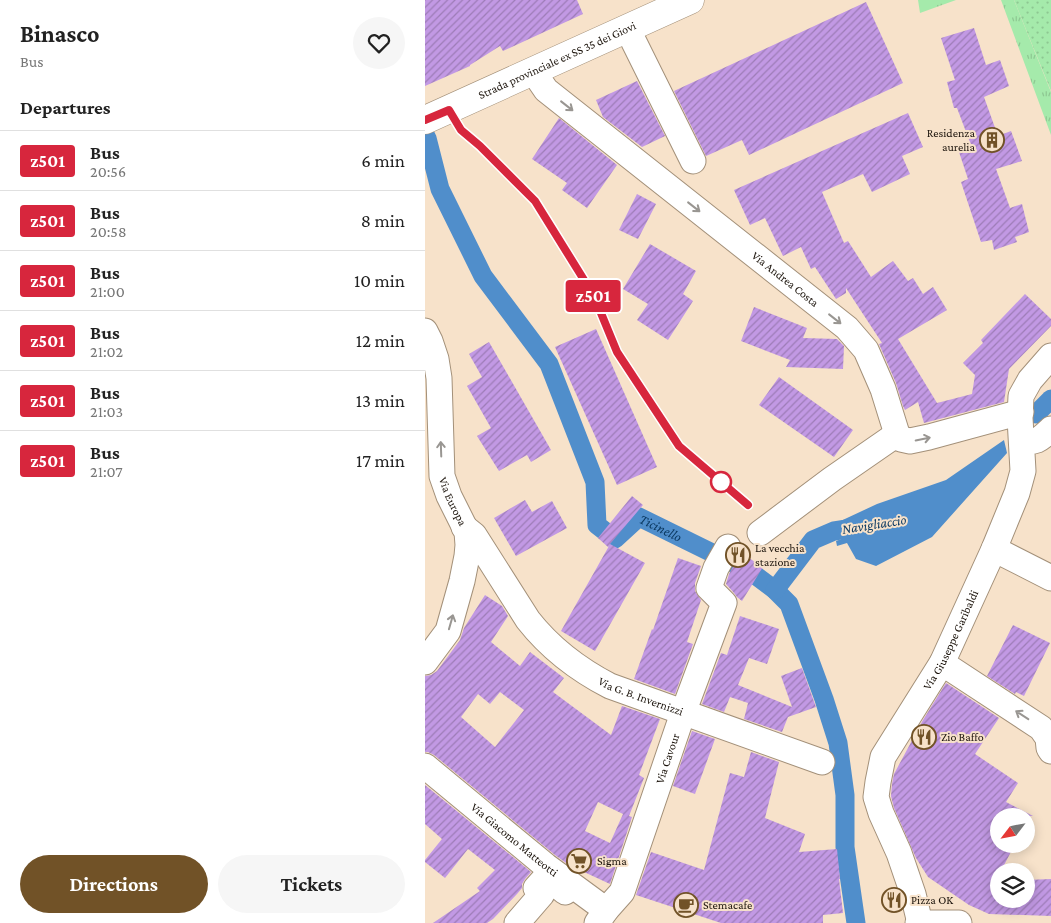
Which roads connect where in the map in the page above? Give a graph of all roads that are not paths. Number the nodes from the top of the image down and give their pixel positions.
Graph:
1 (690, 0) edge
2 (627, 28) junction
3 (533, 71) junction
4 (425, 120) edge
5 (693, 161) dead end
6 (425, 331) edge
7 (1051, 356) edge
8 (1021, 412) junction
9 (1051, 429) edge
10 (897, 434) junction
11 (1022, 441) junction
12 (464, 527) junction
13 (760, 533) dead end
14 (994, 550) junction
15 (722, 558) dead end
16 (499, 575) junction
17 (1051, 578) edge
18 (462, 581) junction
19 (425, 662) edge
20 (943, 663) junction
21 (683, 713) junction
22 (1051, 751) edge
23 (822, 762) dead end
24 (425, 766) edge
25 (546, 866) junction
26 (597, 919) edge
27 (496, 923) edge
28 (517, 923) edge
29 (919, 923) edge
30 (959, 923) edge

1 - 2 main road, Strada provinciale ex SS 35 dei Giovi
2 - 3 main road, Strada provinciale ex SS 35 dei Giovi
2 - 5 street
3 - 4 main road, Strada provinciale ex SS 35 dei Giovi
3 -> 10 street, Via Andrea Costa
12 -> 6 street, Via Europa
7 - 8 street, Via Giuseppe Garibaldi
10 -> 8 street
8 - 11 street, Via Giuseppe Garibaldi
9 - 11 street
10 - 13 street
11 - 14 street, Via Giuseppe Garibaldi
12 - 16 street, Via G. B. Invernizzi
12 - 18 street, Via Europa
14 - 17 street
14 - 20 street, Via Giuseppe Garibaldi
15 - 21 street, Via Cavour
16 - 18 street
16 - 21 street, Via G. B. Invernizzi
19 -> 18 street, Via Europa
22 -> 20 street
20 - 29 street, Via Giuseppe Garibaldi
21 - 23 street, Via G. B. Invernizzi
21 - 26 street, Via Cavour
24 - 25 street, Via Giacomo Matteotti
25 - 26 street, Via Giacomo Matteotti
25 - 27 street
26 - 28 street
29 - 30 street

